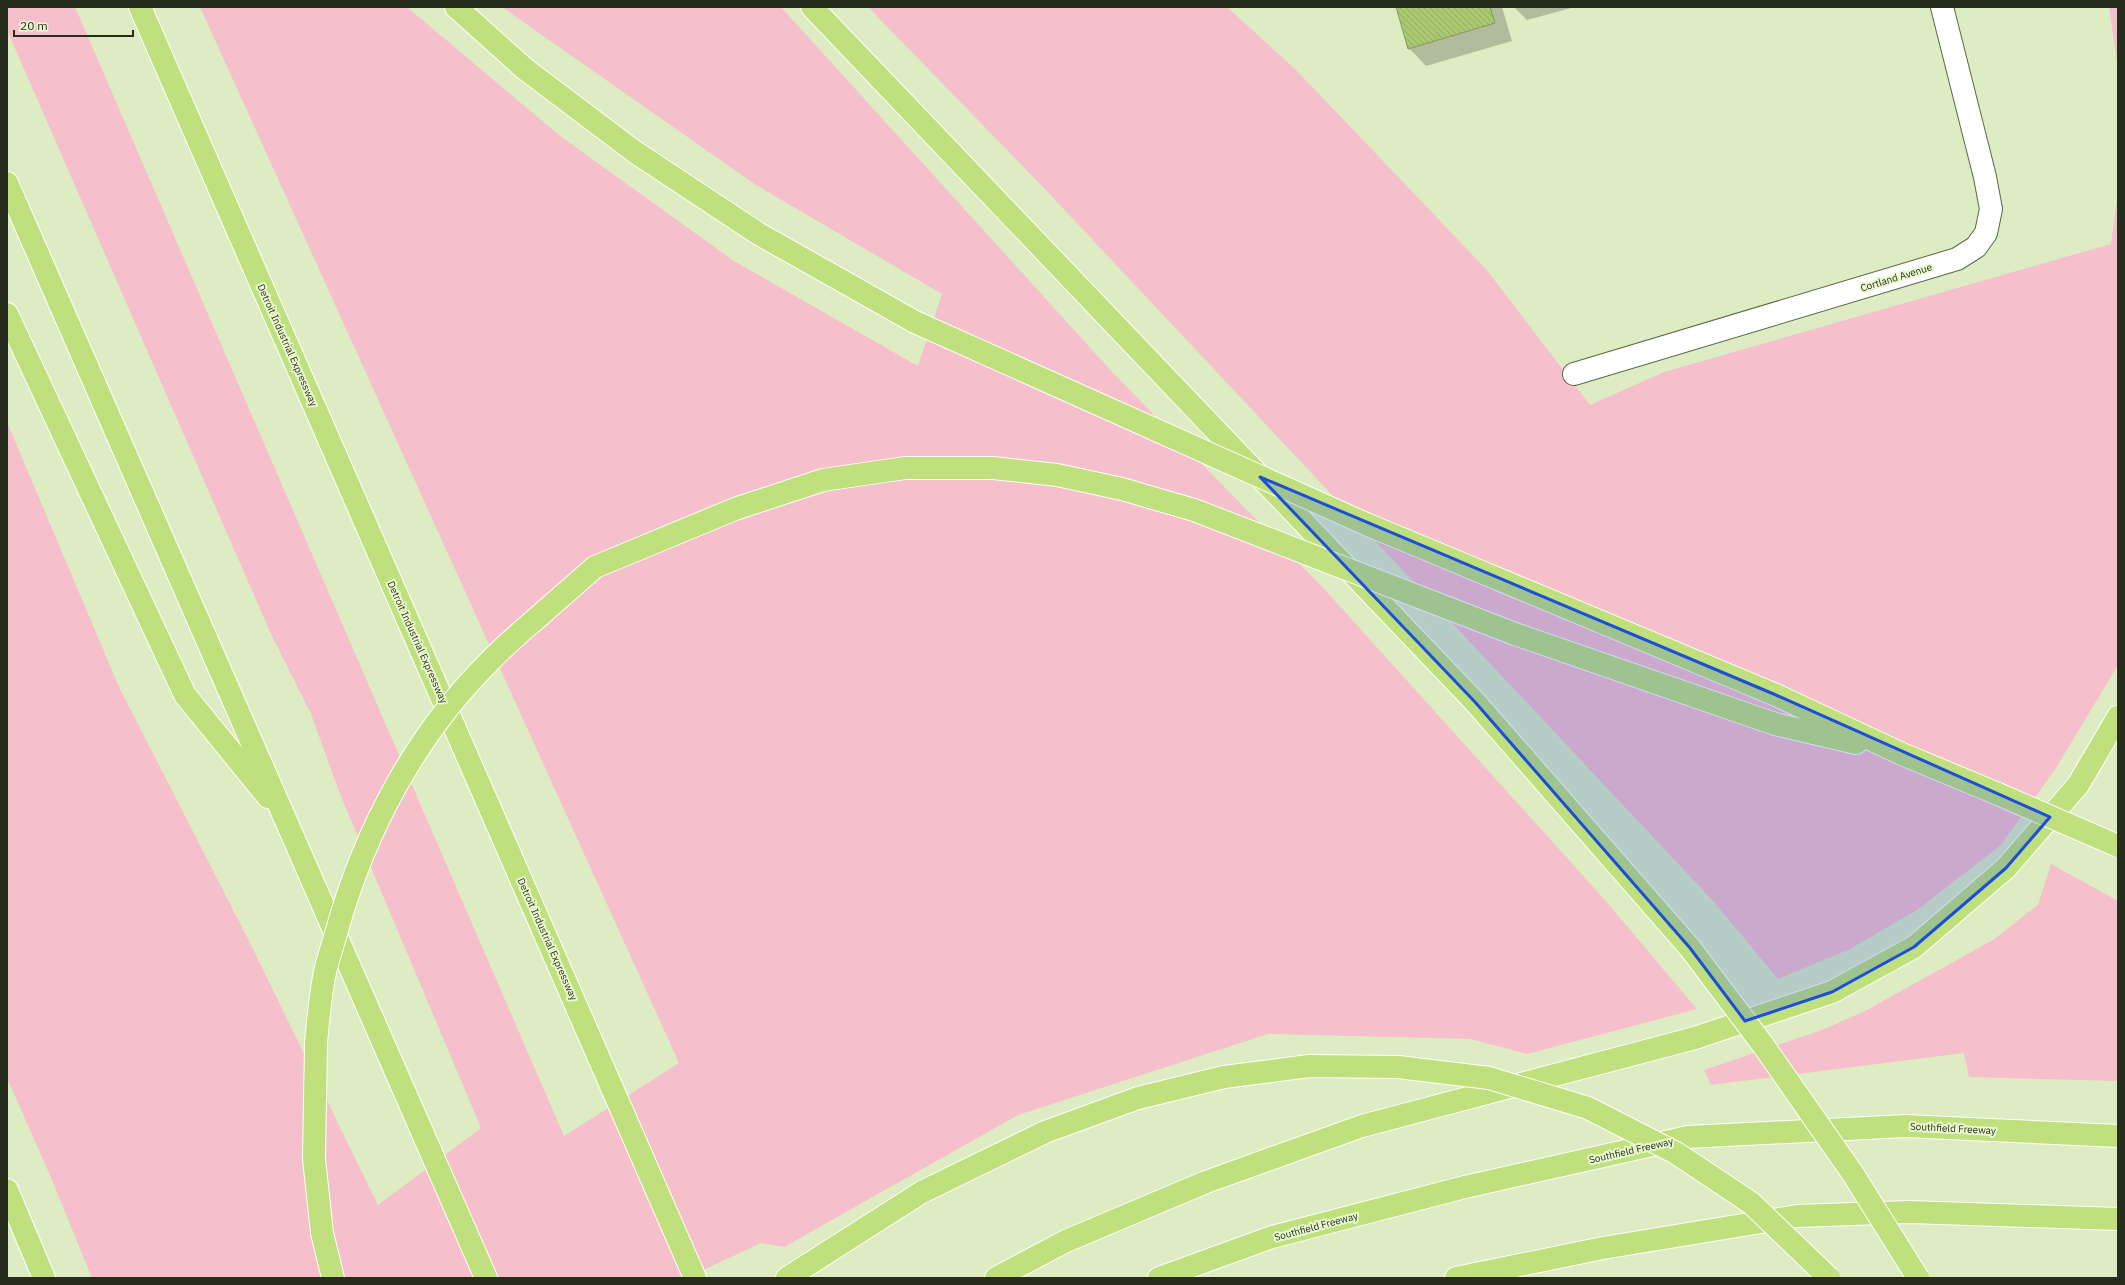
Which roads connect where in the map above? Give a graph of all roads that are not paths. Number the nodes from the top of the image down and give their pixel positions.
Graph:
1 (140, 7) edge
2 (456, 7) edge
3 (812, 7) edge
4 (1942, 7) edge
5 (7, 183) edge
6 (7, 314) edge
7 (1574, 374) dead end
8 (2118, 717) edge
9 (1902, 754) junction
10 (285, 818) junction
11 (2118, 846) edge
12 (2118, 1136) edge
13 (7, 1190) edge
14 (2118, 1219) edge
15 (692, 1270) edge
16 (44, 1278) edge
17 (333, 1278) edge
18 (486, 1278) edge
19 (787, 1278) edge
20 (996, 1278) edge
21 (1159, 1278) edge
22 (1456, 1278) edge
23 (1829, 1278) edge
24 (1918, 1278) edge

1 - 15 highway, Detroit Industrial Expressway
2 - 9 highway, bridge
3 - 24 highway, bridge
4 - 7 street, Cortland Avenue
5 - 10 highway
6 - 10 highway
8 - 20 highway
9 - 11 highway, bridge
9 - 17 highway, bridge
10 - 18 highway
12 - 21 highway, Southfield Freeway
13 - 16 highway
14 - 22 highway
19 - 23 highway, bridge

